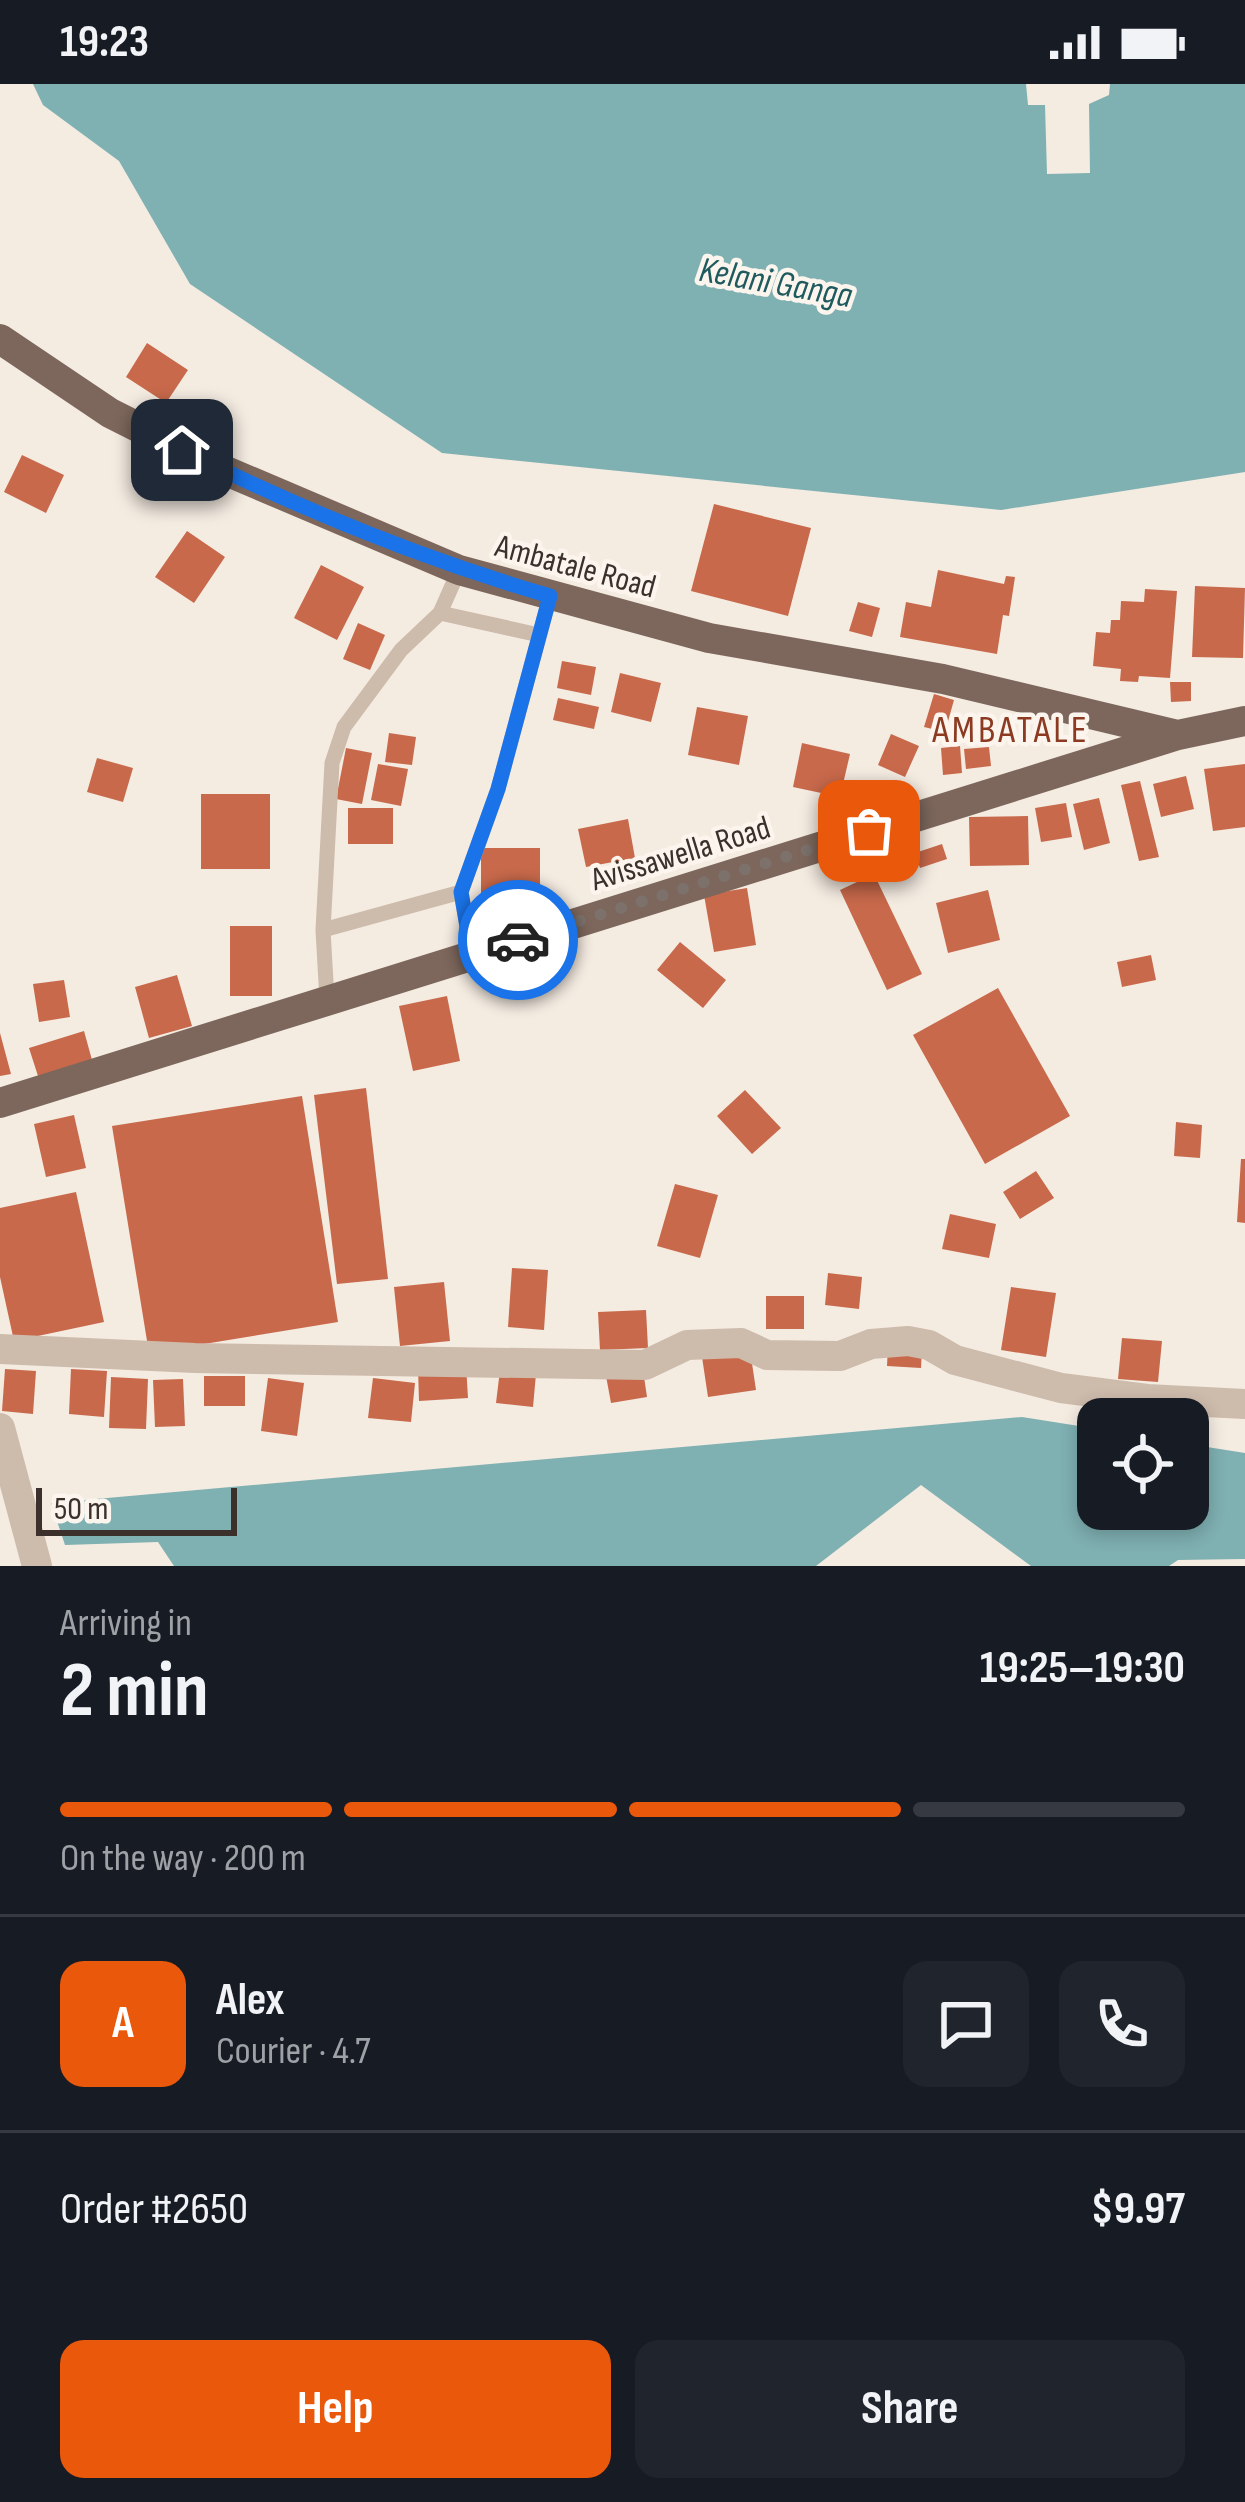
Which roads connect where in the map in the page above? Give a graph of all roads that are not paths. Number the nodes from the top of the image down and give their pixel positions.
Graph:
1 (0, 339) edge
2 (459, 570) junction
3 (550, 596) junction
4 (440, 613) junction
5 (538, 635) junction
6 (1245, 721) edge
7 (1178, 735) junction
8 (461, 892) junction
9 (323, 930) junction
10 (472, 955) junction
11 (327, 1000) junction
12 (0, 1103) edge
13 (0, 1349) edge
14 (1245, 1404) edge
15 (0, 1428) edge
16 (38, 1566) edge

1 - 2 main road, Ambatale Road
2 - 3 main road, Ambatale Road
2 - 4 lane
3 - 5 lane
3 - 7 main road, Ambatale Road
4 - 5 lane
4 - 9 lane
5 - 8 lane
6 - 7 main road, Avissawella Road
7 - 10 main road, Avissawella Road
8 - 9 lane
8 - 10 lane
9 - 11 lane
10 - 11 main road, Avissawella Road
11 - 12 main road, Avissawella Road
13 - 14 street
15 - 16 street

